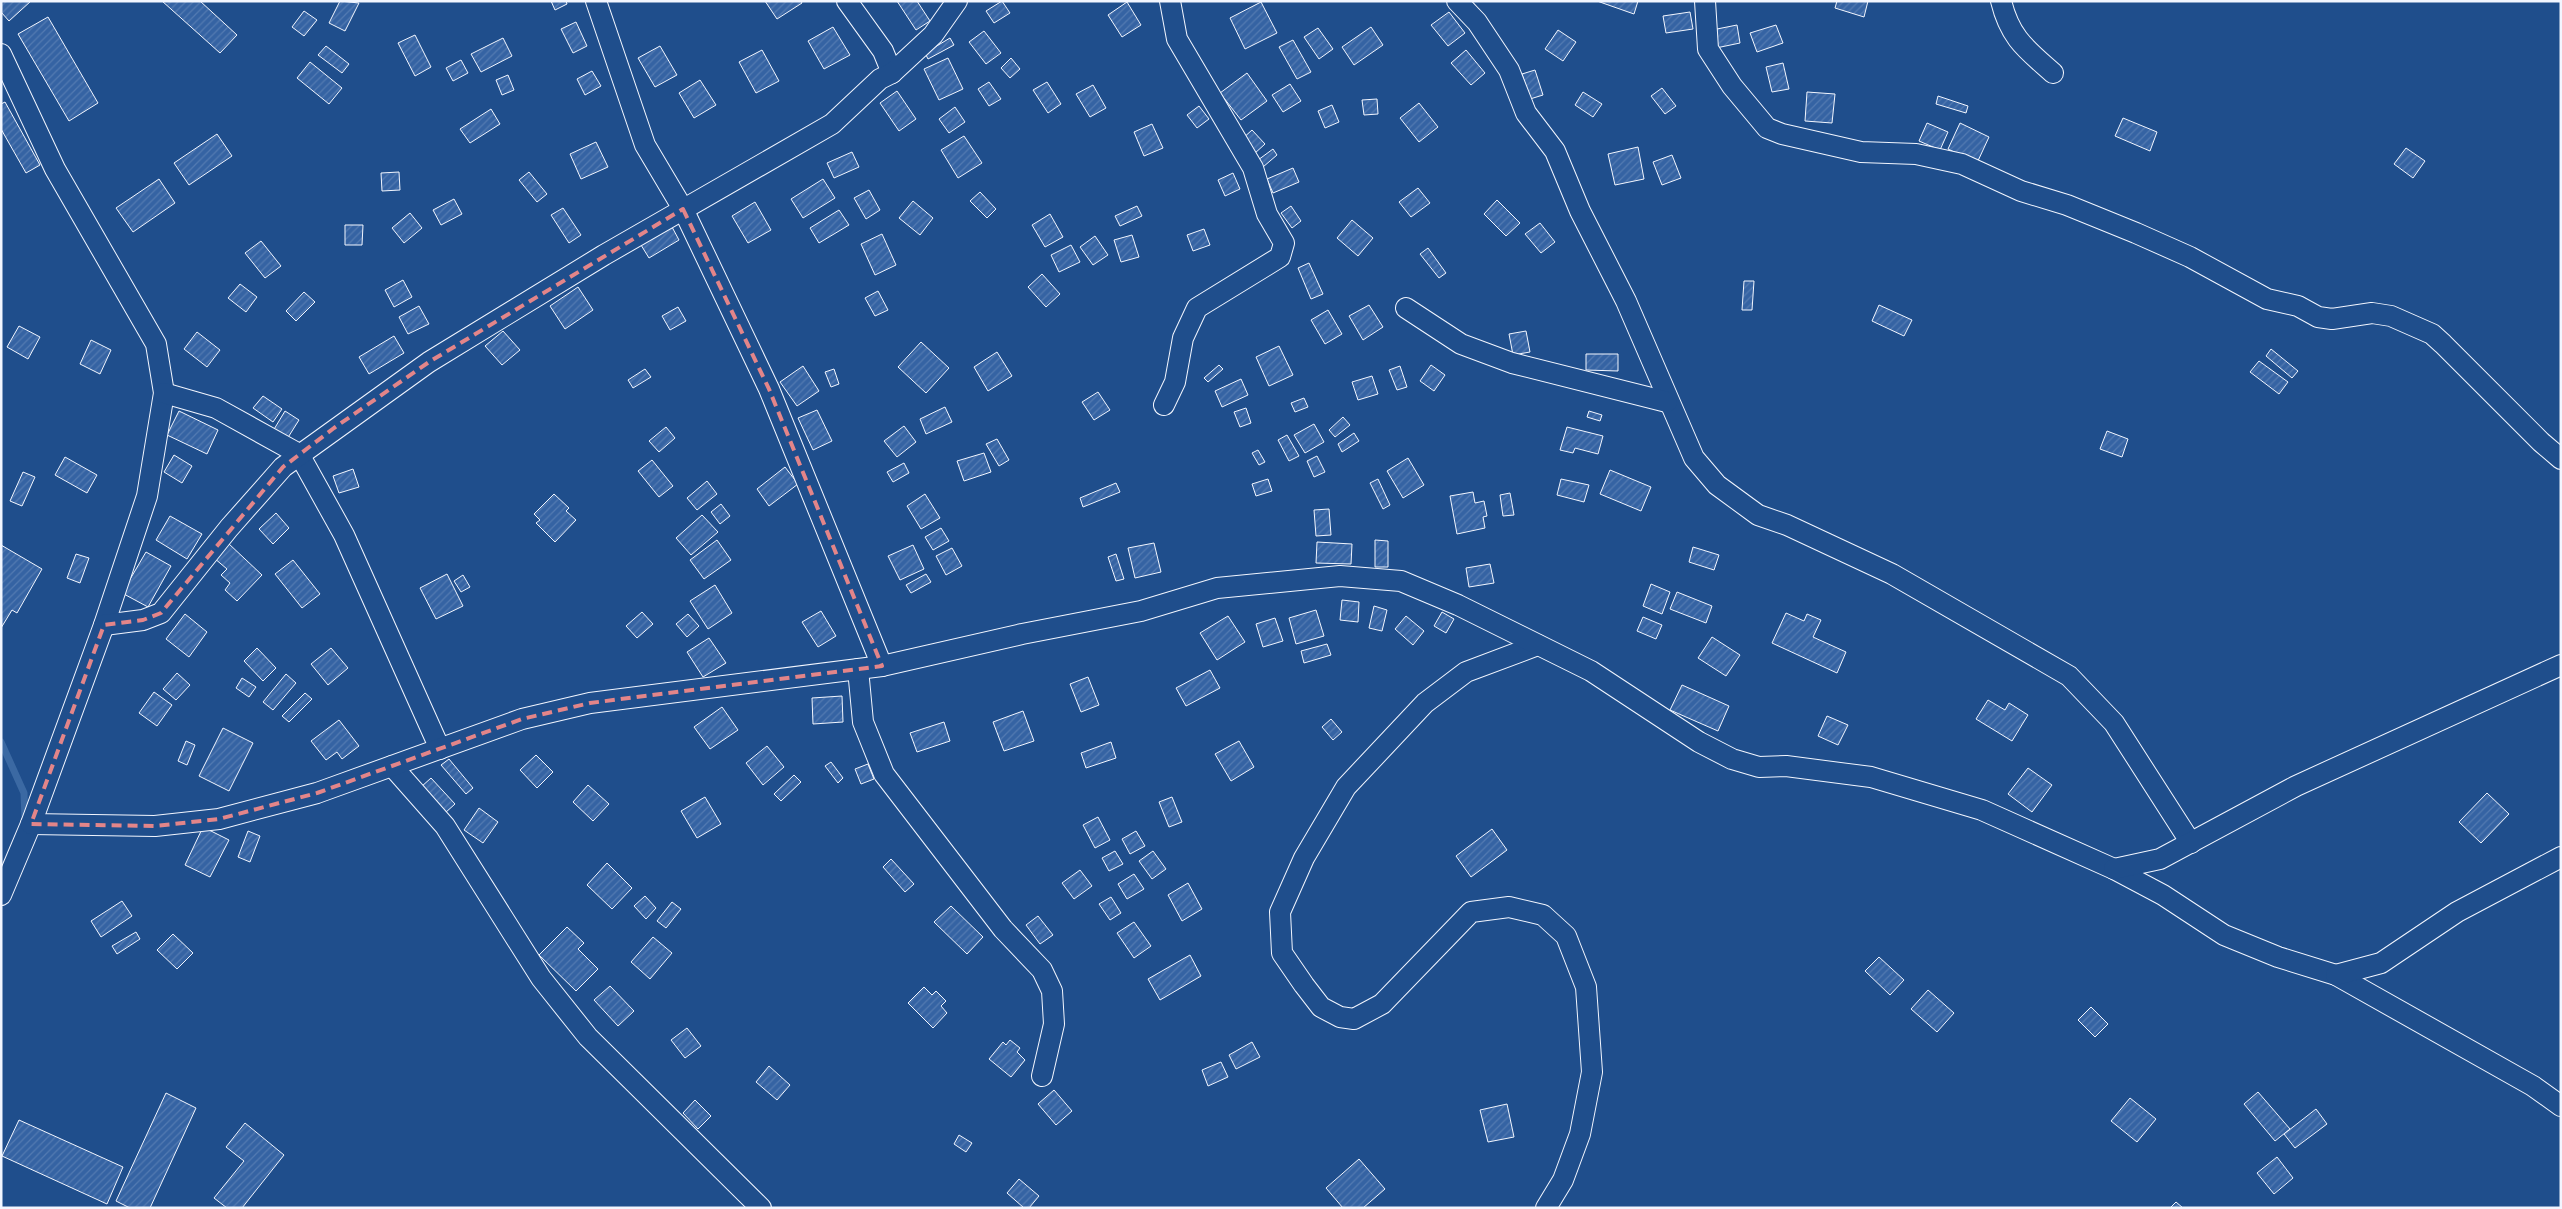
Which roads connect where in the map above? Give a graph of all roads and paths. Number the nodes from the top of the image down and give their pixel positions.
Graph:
1 (596, 1) edge
2 (848, 1) edge
3 (958, 1) edge
4 (1170, 1) edge
5 (1457, 1) edge
6 (1705, 1) edge
7 (2001, 1) edge
8 (1, 54) edge
9 (892, 73) junction
10 (2054, 73) dead end
11 (684, 209) junction
12 (1406, 308) dead end
13 (164, 393) junction
14 (1667, 402) junction
15 (1164, 405) dead end
16 (299, 454) junction
17 (2561, 459) edge
18 (104, 625) junction
19 (1538, 645) junction
20 (2561, 665) edge
21 (882, 666) junction
22 (858, 669) junction
23 (440, 749) junction
24 (392, 766) junction
25 (31, 824) junction
26 (2191, 843) junction
27 (2561, 857) edge
28 (2114, 870) junction
29 (1, 895) edge
30 (2336, 975) junction
31 (1042, 1076) dead end
32 (2561, 1106) edge
33 (760, 1208) edge
34 (1546, 1208) edge

1 - 11 street
2 - 9 street
3 - 9 street
4 - 15 street
5 - 14 street
6 - 17 street
7 - 10 street
8 - 13 street
9 - 11 street
11 - 16 street
11 - 21 street
12 - 14 street
13 - 16 street
13 - 18 street
14 - 26 street
16 - 18 street
16 - 23 street
18 - 25 street
19 - 21 street
19 - 28 street
19 - 34 street
20 - 26 street
21 - 22 street
22 - 23 street
22 - 31 street
23 - 24 street
24 - 25 street
24 - 33 street
25 - 29 street
26 - 28 street
27 - 30 street
28 - 30 street
30 - 32 street

